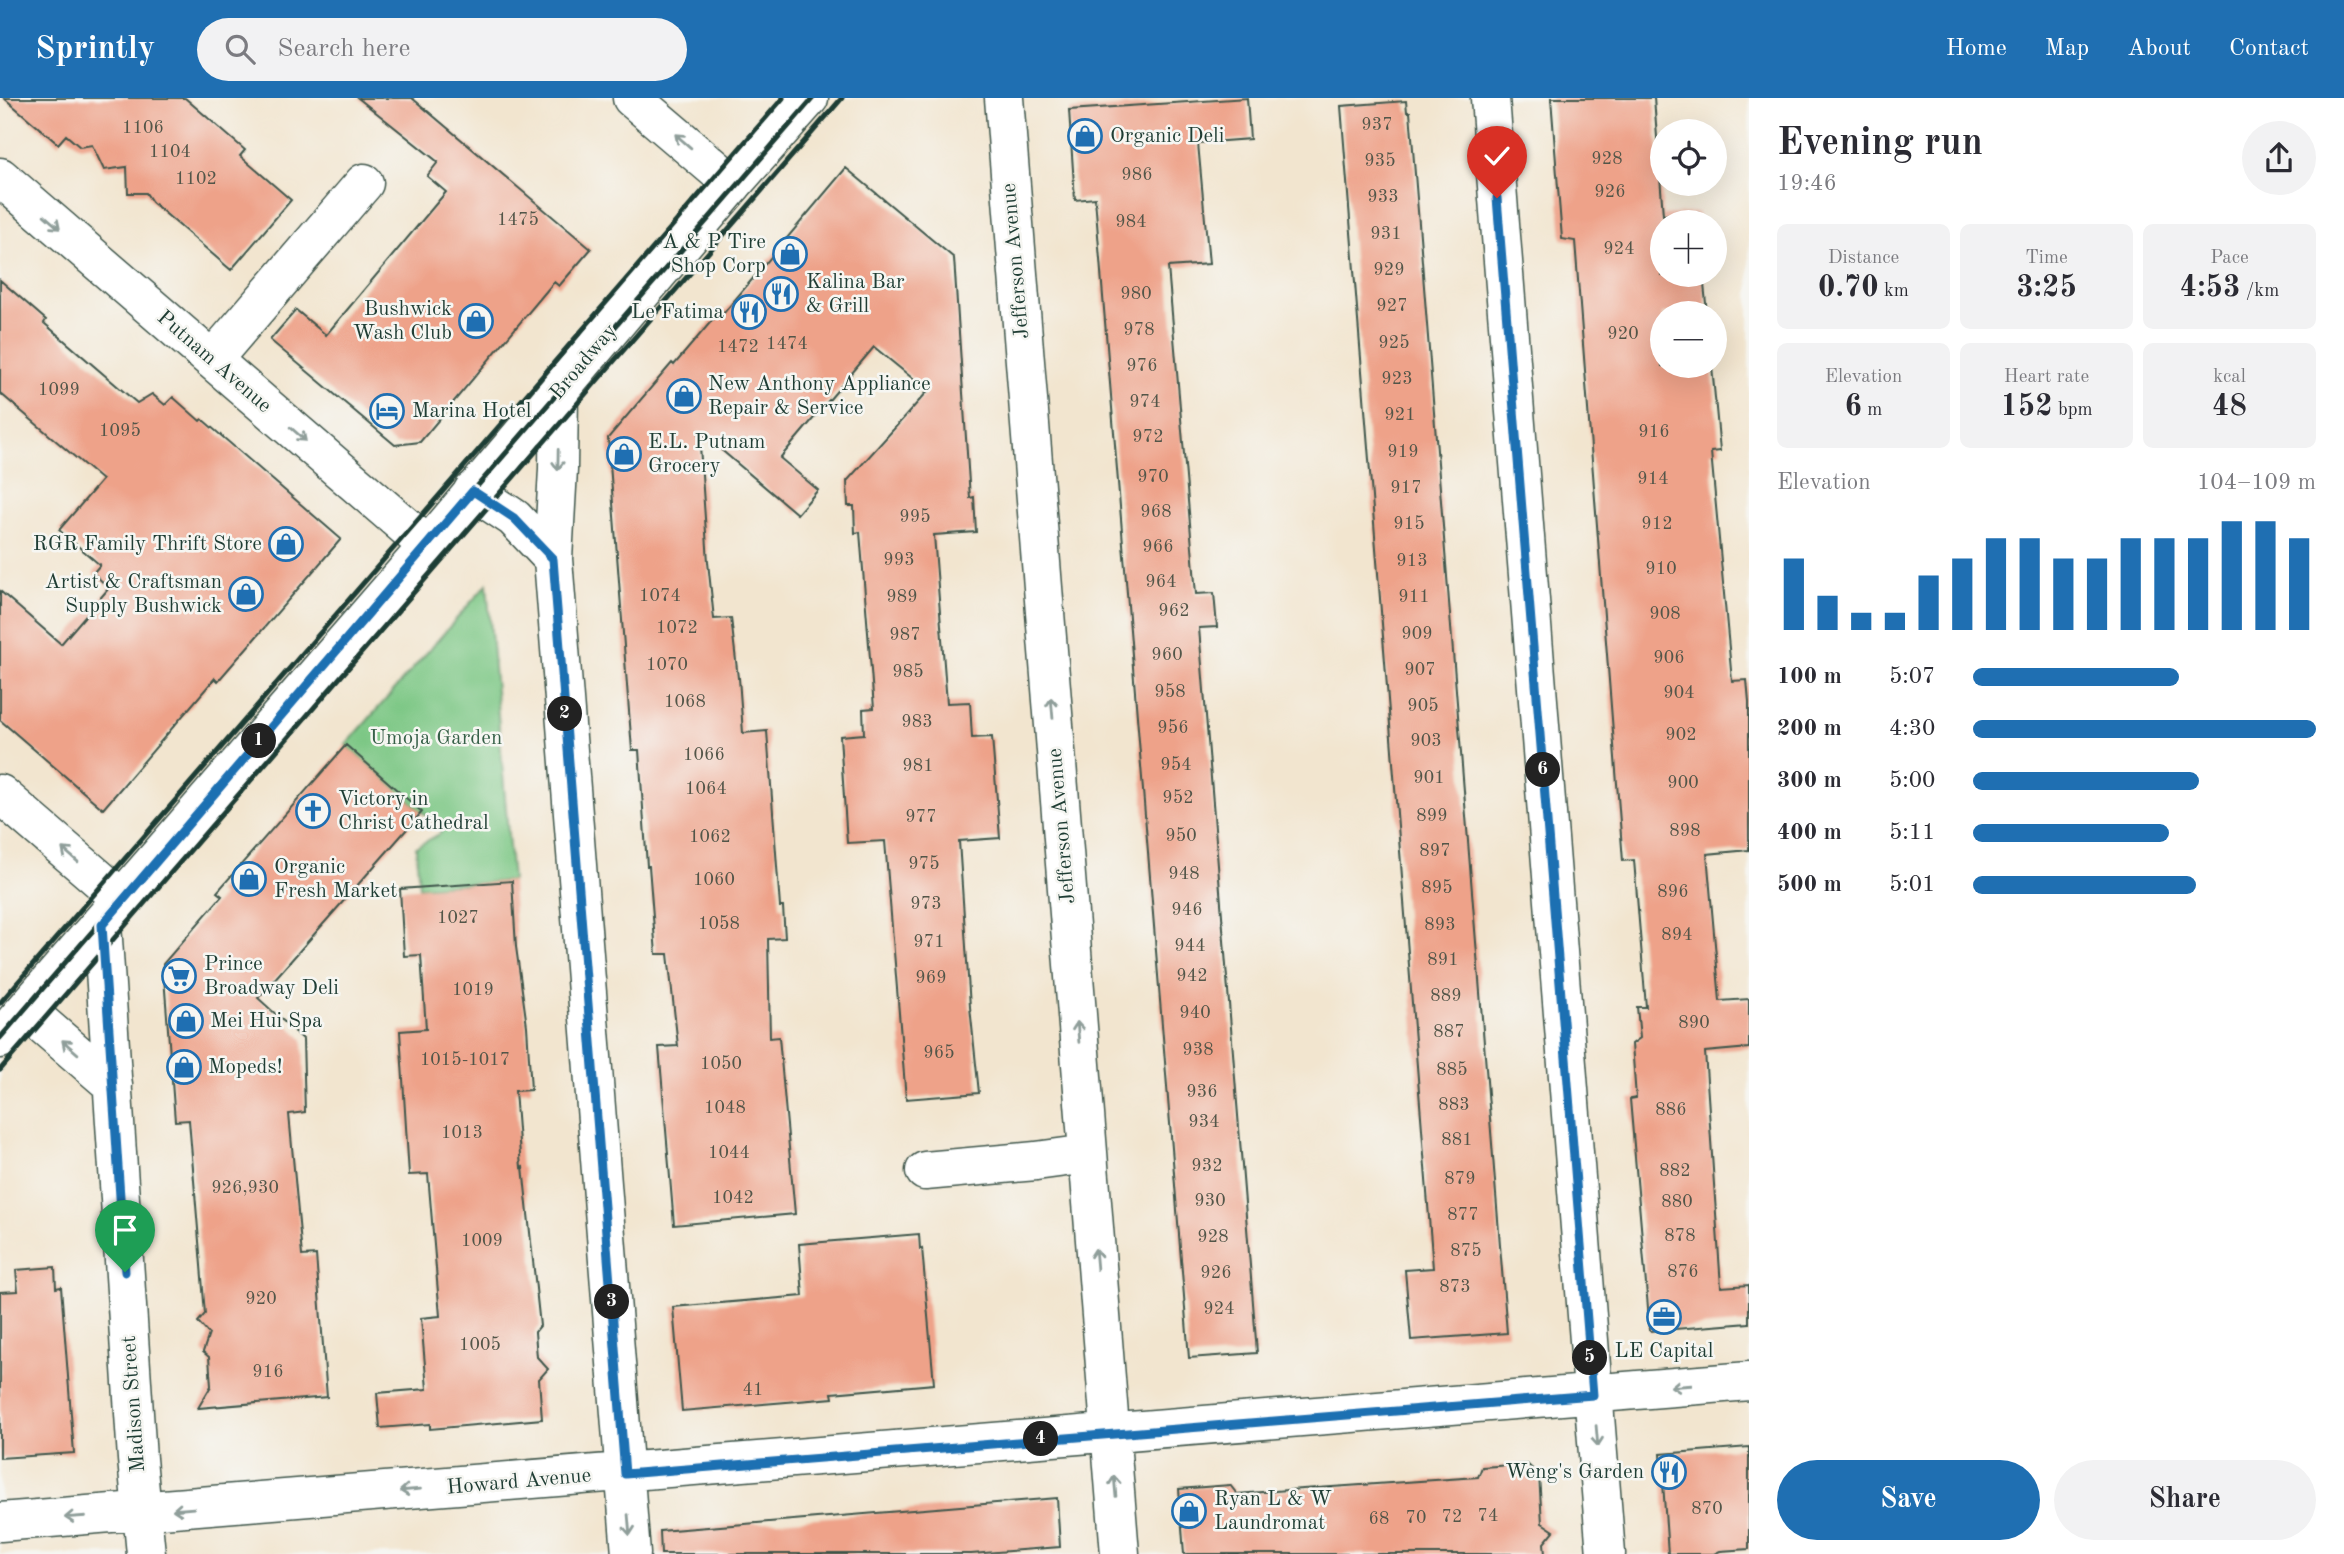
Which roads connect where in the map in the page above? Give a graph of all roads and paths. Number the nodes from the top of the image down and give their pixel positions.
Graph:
1 (632, 98) edge
2 (809, 98) edge
3 (1004, 98) edge
4 (1490, 98) edge
5 (0, 177) edge
6 (364, 183) dead end
7 (733, 184) junction
8 (212, 360) junction
9 (559, 391) junction
10 (473, 491) junction
11 (428, 546) junction
12 (553, 559) junction
13 (0, 794) edge
14 (112, 912) junction
15 (26, 1010) junction
16 (0, 1039) edge
17 (113, 1085) junction
18 (1088, 1154) junction
19 (925, 1171) dead end
20 (1749, 1381) edge
21 (1593, 1395) junction
22 (1110, 1433) junction
23 (625, 1474) junction
24 (143, 1512) junction
25 (0, 1522) edge
26 (146, 1554) edge
27 (631, 1554) edge
28 (1120, 1554) edge
29 (1606, 1554) edge

7 -> 1 street
2 - 7 street, Broadway
18 -> 3 street, Jefferson Avenue
4 - 21 street
5 -> 8 street, Putnam Avenue
6 - 8 street
7 - 9 street, Broadway
8 -> 11 street, Putnam Avenue
9 - 10 street, Broadway
9 -> 12 street
10 - 11 street, Broadway
10 - 12 street
11 - 14 street, Broadway
12 - 23 street
14 -> 13 street
14 - 15 street, Broadway
14 - 17 street, Madison Street
15 - 16 street, Broadway
17 -> 15 street
17 - 24 street, Madison Street
18 - 19 street
22 -> 18 street, Jefferson Avenue
20 -> 21 street, Howard Avenue
21 - 22 street, Howard Avenue
21 -> 29 street
22 - 23 street, Howard Avenue
28 -> 22 street, Jefferson Avenue
23 -> 24 street, Howard Avenue
23 -> 27 street
24 -> 25 street, Howard Avenue
24 - 26 street, Madison Street

